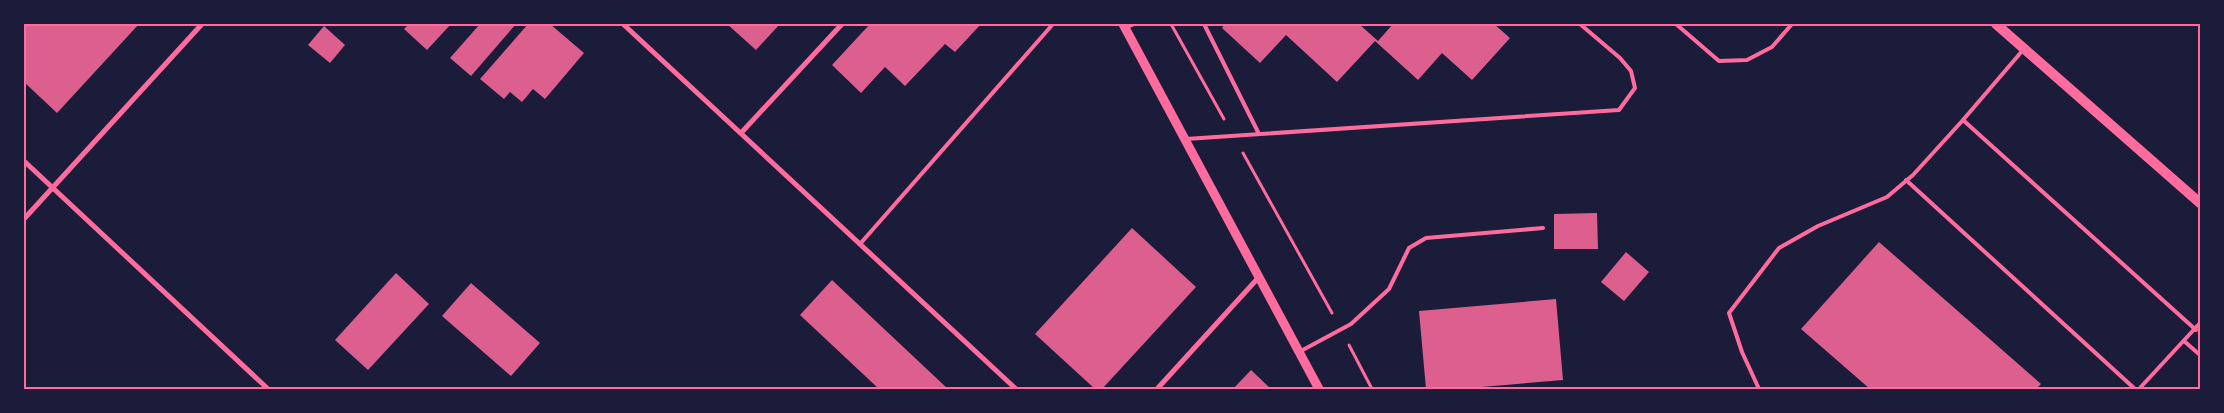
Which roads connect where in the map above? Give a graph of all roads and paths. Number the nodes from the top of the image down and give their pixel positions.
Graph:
1 (202, 24) edge
2 (623, 24) edge
3 (842, 24) edge
4 (1053, 24) edge
5 (1171, 24) edge
6 (1204, 24) edge
7 (1580, 24) edge
8 (1676, 24) edge
9 (1792, 24) edge
10 (1996, 24) edge
11 (1127, 25) edge
12 (2024, 49) junction
13 (1963, 120) junction
14 (741, 133) junction
15 (1259, 134) junction
16 (1234, 136) junction
17 (1185, 139) junction
18 (24, 162) edge
19 (1906, 180) junction
20 (52, 188) junction
21 (2200, 203) edge
22 (24, 220) edge
23 (1543, 228) dead end
24 (860, 244) junction
25 (1259, 277) junction
26 (2200, 323) edge
27 (1341, 330) junction
28 (2196, 330) junction
29 (2184, 340) junction
30 (1299, 352) junction
31 (2200, 354) edge
32 (268, 389) edge
33 (1016, 389) edge
34 (1157, 389) edge
35 (1319, 389) edge
36 (1372, 389) edge
37 (1759, 389) edge
38 (2136, 389) edge
39 (2139, 389) edge

1 - 20 street
2 - 14 street
3 - 14 street
4 - 24 lane
5 - 16 path
6 - 15 lane
7 - 15 lane
8 - 9 lane
10 - 12 main road
11 - 17 street
12 - 13 lane
12 - 21 main road
13 - 19 lane
13 - 28 lane
14 - 24 street
15 - 16 lane
16 - 17 lane
16 - 27 path
17 - 25 street
18 - 20 street
19 - 37 lane
19 - 38 lane
20 - 22 street
20 - 32 street
23 - 27 lane
24 - 33 street
25 - 30 street
25 - 34 street
26 - 28 lane
27 - 30 lane
27 - 36 path
28 - 29 lane
29 - 31 lane
29 - 39 lane
30 - 35 street

